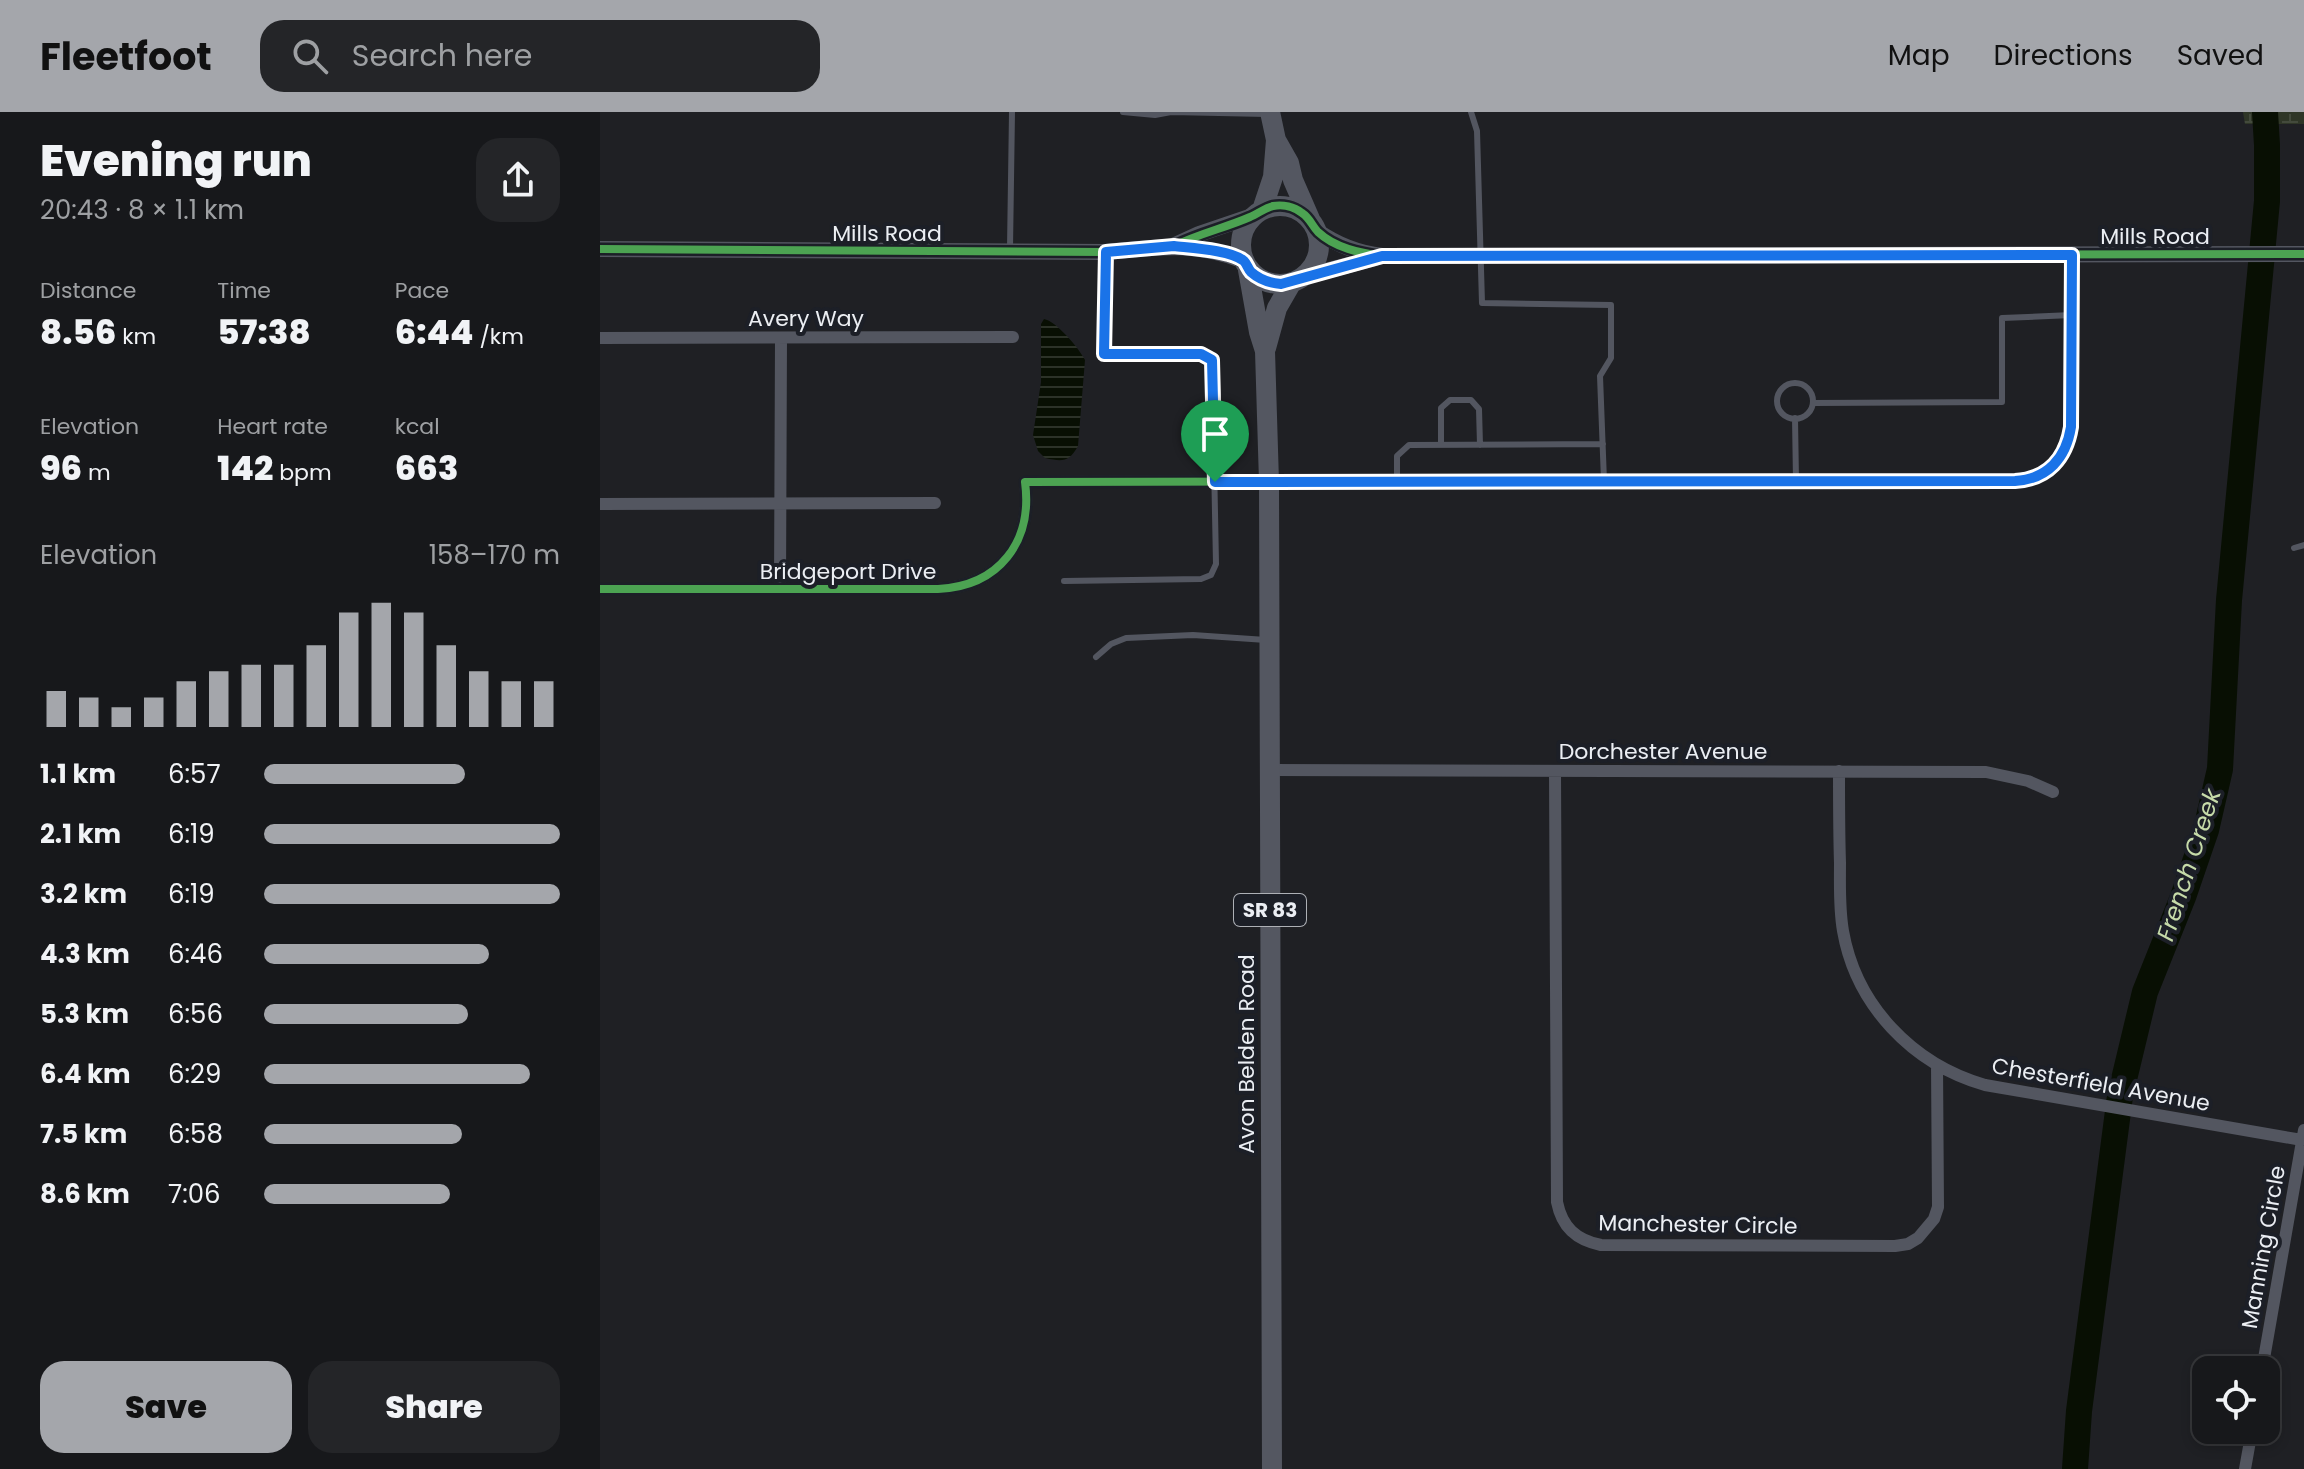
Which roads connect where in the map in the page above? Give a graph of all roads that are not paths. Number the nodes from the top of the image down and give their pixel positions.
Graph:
1 (1012, 112) edge
2 (1123, 112) edge
3 (1471, 112) edge
4 (1270, 113) edge
5 (1276, 140) junction
6 (1257, 213) junction
7 (1313, 225) junction
8 (1174, 246) junction
9 (600, 249) edge
10 (1010, 252) junction
11 (1106, 252) junction
12 (2304, 254) edge
13 (2072, 255) junction
14 (1382, 256) junction
15 (1481, 256) junction
16 (1246, 265) junction
17 (1298, 280) junction
18 (2072, 315) junction
19 (1013, 337) dead end
20 (600, 338) edge
21 (781, 338) junction
22 (1265, 351) junction
23 (1813, 403) junction
24 (1795, 418) junction
25 (1603, 444) junction
26 (1441, 445) junction
27 (1480, 445) junction
28 (1796, 481) junction
29 (1215, 482) junction
30 (1269, 482) junction
31 (1397, 482) junction
32 (1604, 482) junction
33 (935, 503) dead end
34 (600, 504) edge
35 (780, 504) junction
36 (2304, 545) edge
37 (2294, 548) dead end
38 (1064, 581) dead end
39 (600, 589) edge
40 (780, 589) junction
41 (1269, 640) junction
42 (1096, 657) dead end
43 (1270, 770) junction
44 (1555, 771) junction
45 (1839, 771) junction
46 (2053, 792) dead end
47 (1937, 1065) junction
48 (2303, 1135) edge
49 (2264, 1356) edge
50 (2249, 1444) edge
51 (1272, 1469) edge
52 (2245, 1469) edge

1 - 10 lane
2 - 4 lane
3 - 15 lane
4 - 5 main road
5 - 6 main road
5 - 7 main road
6 - 7 main road
6 - 8 street, Mills Road
6 - 16 main road
7 - 14 street, Mills Road
7 - 17 main road
8 - 11 street, Mills Road
8 - 16 street, Mills Road
9 - 10 street, Mills Road
10 - 11 street, Mills Road
11 - 29 lane
12 - 13 street, Mills Road
13 - 15 street, Mills Road
13 - 18 street
14 - 15 street, Mills Road
14 - 17 street, Mills Road
15 - 25 lane
16 - 17 main road
16 - 22 main road, Avon Belden Road / SR 83
17 - 22 main road, Avon Belden Road / SR 83
18 - 23 lane
18 - 28 street
19 - 21 street, Avery Way
20 - 21 street, Avery Way
21 - 35 street
22 - 30 main road, Avon Belden Road / SR 83
23 - 24 lane
23 - 24 lane
24 - 28 lane
25 - 27 lane
25 - 32 lane
26 - 27 lane
26 - 27 lane
26 - 31 lane
28 - 32 street
29 - 30 street
29 - 38 lane
29 - 40 street, Bridgeport Drive
30 - 31 street
30 - 41 main road, Avon Belden Road / SR 83
31 - 32 street
33 - 35 street
34 - 35 street
35 - 40 street
36 - 37 lane
39 - 40 street, Bridgeport Drive
41 - 42 lane
41 - 43 main road, Avon Belden Road / SR 83
43 - 44 street, Dorchester Avenue
43 - 51 main road, Avon Belden Road / SR 83
44 - 45 street, Dorchester Avenue
44 - 47 street, Manchester Circle
45 - 46 street, Dorchester Avenue
45 - 47 street, Chesterfield Avenue
47 - 48 street, Chesterfield Avenue
48 - 49 street, Manning Circle
50 - 52 street

